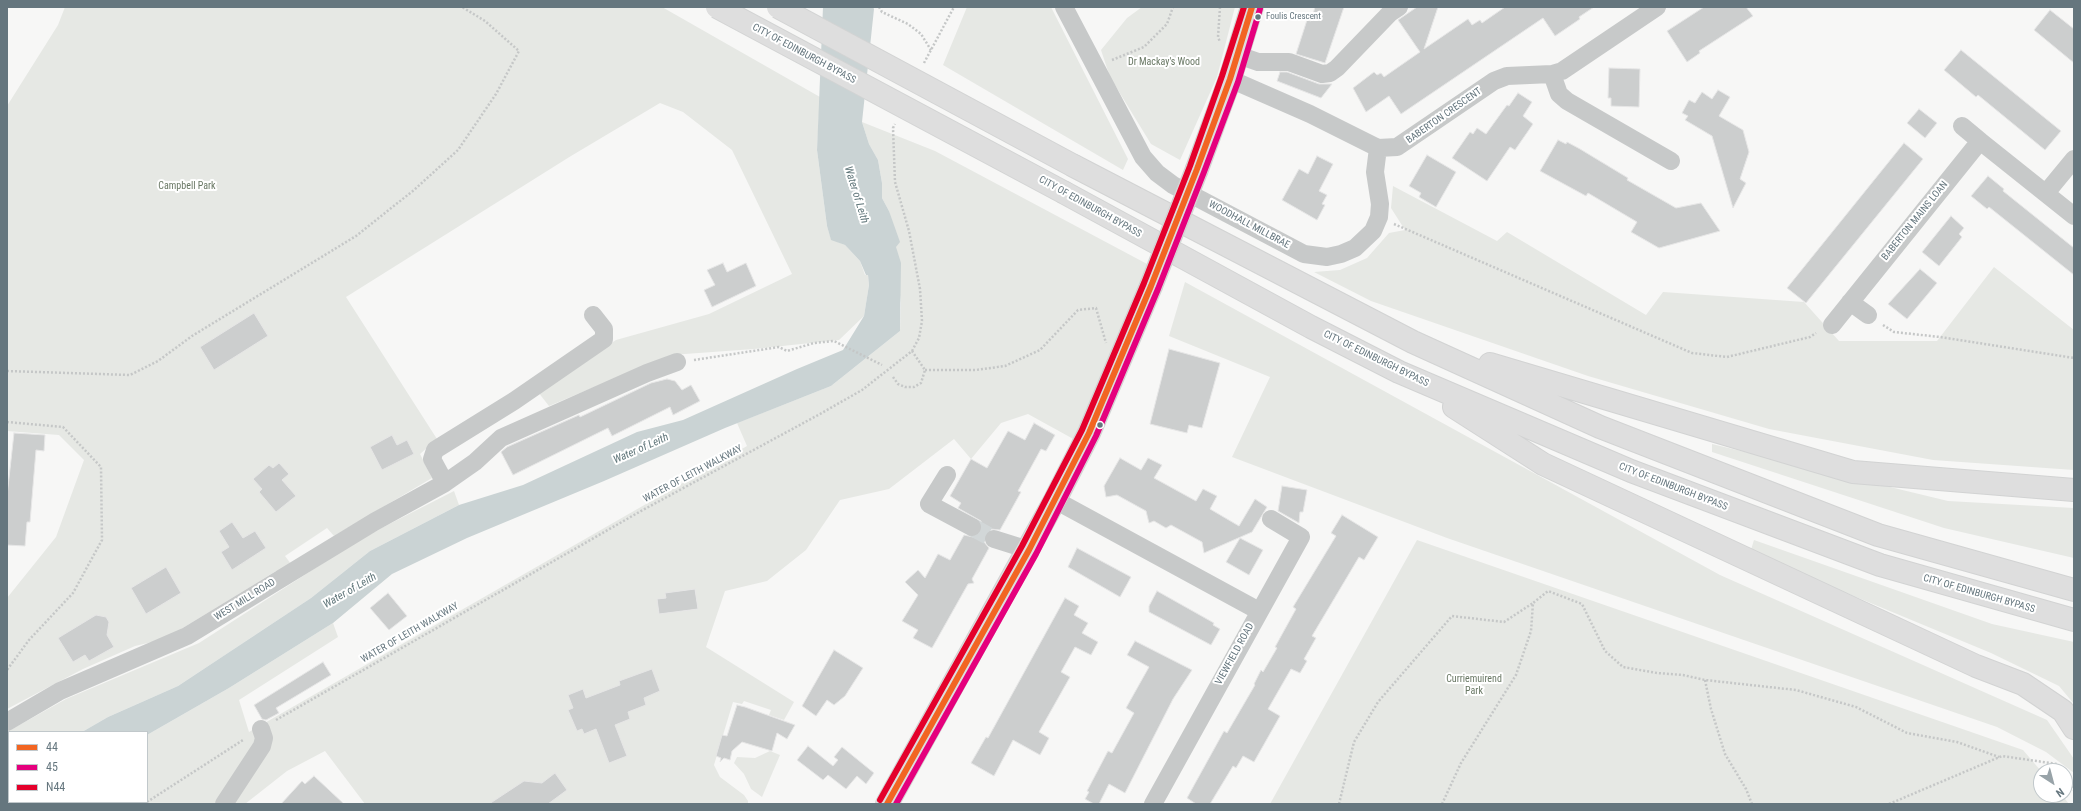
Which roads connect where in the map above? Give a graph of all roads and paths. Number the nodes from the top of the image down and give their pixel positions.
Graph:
1 (462, 7) edge
2 (717, 7) edge
3 (778, 7) edge
4 (879, 7) edge
5 (954, 7) edge
6 (1064, 7) edge
7 (1173, 7) edge
8 (1252, 7) edge
9 (1399, 7) edge
10 (1657, 7) edge
11 (931, 50) junction
12 (1238, 55) junction
13 (924, 64) dead end
14 (1095, 67) junction
15 (1552, 74) junction
16 (1230, 80) junction
17 (896, 121) dead end
18 (1962, 126) dead end
19 (1980, 141) junction
20 (1378, 148) junction
21 (2074, 159) edge
22 (1671, 161) dead end
23 (2046, 193) junction
24 (2074, 216) edge
25 (1379, 217) junction
26 (1850, 302) junction
27 (593, 315) dead end
28 (1868, 315) joint
29 (1832, 325) joint
30 (1413, 342) junction
31 (912, 351) junction
32 (2074, 358) edge
33 (1120, 361) junction
34 (677, 362) joint
35 (882, 365) dead end
36 (925, 370) junction
37 (7, 371) edge
38 (1400, 372) junction
39 (893, 377) dead end
40 (7, 422) edge
41 (947, 475) dead end
42 (445, 483) junction
43 (2074, 490) edge
44 (1055, 500) junction
45 (1270, 519) dead end
46 (972, 527) tunnel mouth
47 (994, 539) tunnel mouth
48 (1029, 550) junction
49 (2074, 590) edge
50 (1533, 603) junction
51 (1259, 611) junction
52 (2074, 620) edge
53 (7, 670) edge
54 (1705, 680) junction
55 (7, 722) edge
56 (261, 728) junction
57 (2074, 728) edge
58 (1999, 757) junction
59 (2050, 763) edge
60 (148, 801) edge
61 (224, 804) edge
62 (887, 804) edge
63 (1153, 804) edge
64 (1339, 804) edge
65 (1442, 804) edge
66 (1752, 804) edge
67 (1889, 804) edge

1 - 37 path
2 - 38 main road, CITY OF EDINBURGH BYPASS, bridge
3 - 30 main road, bridge
4 - 11 path
5 - 11 path
6 - 14 street, WOODHALL MILLBRAE
7 - 14 path
8 - 12 main road
9 - 12 street
10 - 15 street, BABERTON CRESCENT
11 - 13 path
12 - 16 main road
14 - 25 street, WOODHALL MILLBRAE
15 - 20 street, BABERTON CRESCENT
15 - 22 street
16 - 20 street, BABERTON CRESCENT
16 - 33 main road, bridge
17 - 31 path, WATER OF LEITH WALKWAY
18 - 19 street
19 - 23 street
19 - 26 street, BABERTON MAINS LOAN
20 - 25 street, WOODHALL MILLBRAE
21 - 23 street
23 - 24 street
25 - 29 path
26 - 28 street
26 - 29 street, BABERTON MAINS LOAN
27 - 42 street
28 - 32 path
30 - 43 main road
30 - 49 main road
31 - 36 path
31 - 56 path, WATER OF LEITH WALKWAY
33 - 36 path
33 - 44 main road
34 - 35 path
34 - 42 street, WEST MILL ROAD
36 - 39 path
38 - 52 main road, CITY OF EDINBURGH BYPASS
38 - 57 main road
40 - 53 path
41 - 46 street
42 - 55 street, WEST MILL ROAD
44 - 48 main road
44 - 51 street
45 - 51 street, VIEWFIELD ROAD
47 - 48 street
48 - 62 main road
50 - 54 path
50 - 64 path
50 - 65 path
51 - 63 street, VIEWFIELD ROAD
54 - 58 path
54 - 66 path
56 - 60 path, WATER OF LEITH WALKWAY
56 - 61 street
58 - 59 path
58 - 67 path

